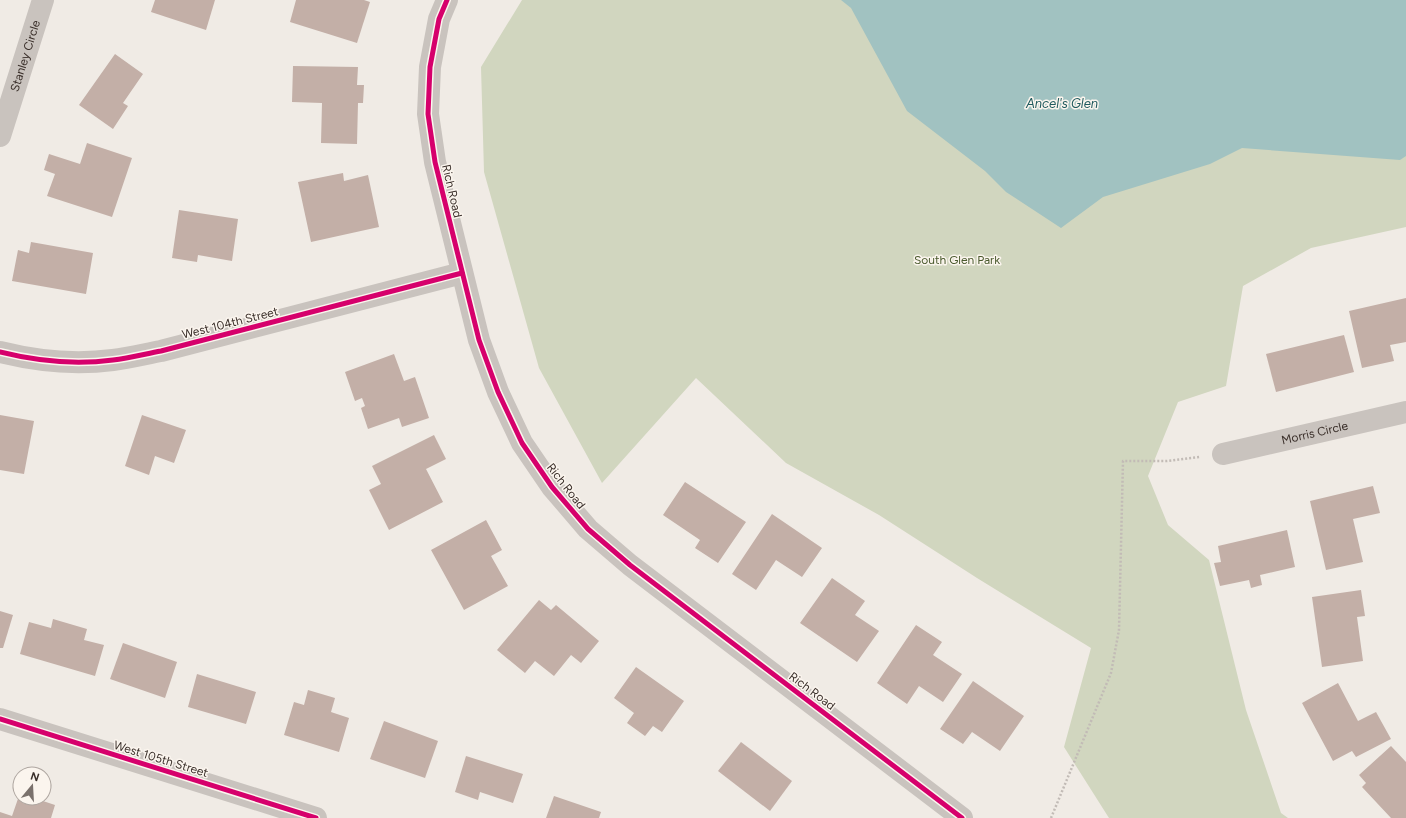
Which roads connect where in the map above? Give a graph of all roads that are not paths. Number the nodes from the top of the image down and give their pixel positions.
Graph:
1 (43, 0) edge
2 (447, 0) edge
3 (0, 136) edge
4 (462, 274) junction
5 (0, 352) edge
6 (1406, 412) edge
7 (1224, 454) road end
8 (0, 719) edge
9 (316, 818) edge
10 (962, 818) edge

1 - 3 street, Stanley Circle
2 - 4 street, Rich Road
4 - 5 street, West 104th Street
4 - 10 street, Rich Road
6 - 7 street, Morris Circle
8 - 9 street, West 105th Street

